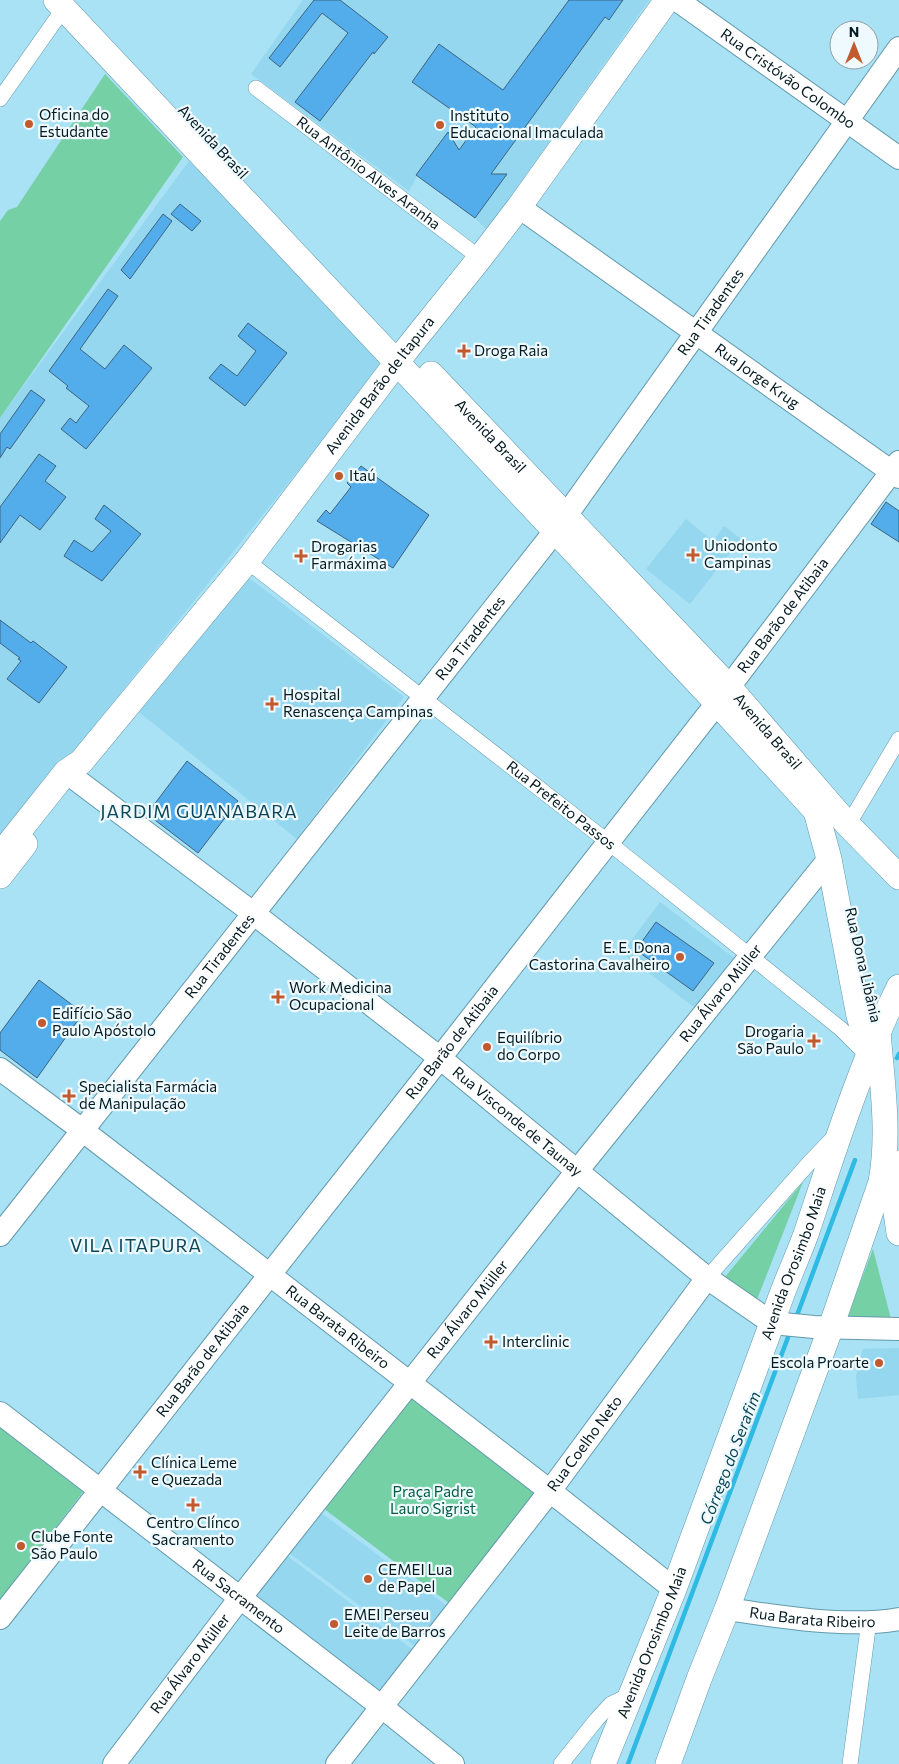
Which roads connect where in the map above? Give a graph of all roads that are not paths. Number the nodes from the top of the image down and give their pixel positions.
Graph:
1 (667, 0) edge
2 (677, 0) edge
3 (66, 3) edge
4 (899, 48) edge
5 (256, 88) dead end
6 (0, 99) edge
7 (847, 121) junction
8 (899, 158) edge
9 (519, 207) junction
10 (480, 258) junction
11 (696, 332) junction
12 (402, 356) junction
13 (897, 470) edge
14 (560, 523) junction
15 (247, 560) junction
16 (723, 695) junction
17 (424, 698) junction
18 (899, 739) edge
19 (73, 771) junction
20 (816, 811) junction
21 (848, 825) junction
22 (608, 842) junction
23 (0, 855) edge
24 (829, 859) junction
25 (0, 876) edge
26 (899, 877) edge
27 (253, 913) junction
28 (752, 957) junction
29 (899, 987) edge
30 (872, 1047) junction
31 (440, 1058) junction
32 (0, 1069) edge
33 (82, 1130) junction
34 (840, 1131) junction
35 (892, 1164) edge
36 (577, 1171) junction
37 (899, 1233) edge
38 (0, 1235) edge
39 (269, 1274) junction
40 (707, 1278) junction
41 (779, 1324) junction
42 (823, 1327) junction
43 (899, 1329) edge
44 (410, 1383) junction
45 (0, 1413) edge
46 (100, 1490) junction
47 (550, 1491) junction
48 (674, 1589) junction
49 (240, 1598) junction
50 (727, 1609) junction
51 (0, 1618) edge
52 (899, 1619) edge
53 (869, 1621) junction
54 (632, 1694) junction
55 (382, 1707) junction
56 (114, 1764) edge
57 (338, 1764) edge
58 (453, 1764) edge
59 (561, 1764) edge
60 (603, 1764) edge
61 (668, 1764) edge
62 (850, 1764) edge

1 - 9 main road, Avenida Barão de Itapura
2 - 7 main road, Rua Cristóvão Colombo
3 - 6 street
3 - 12 main road, Avenida Brasil
4 - 7 main road, Rua Tiradentes
5 - 10 street, Rua Antônio Alves Aranha
7 - 8 main road, Rua Cristóvão Colombo
7 - 11 main road, Rua Tiradentes
9 - 10 main road, Avenida Barão de Itapura
9 - 11 main road, Rua Jorge Krug
10 - 12 main road, Avenida Barão de Itapura
11 - 13 main road, Rua Jorge Krug
11 - 14 main road, Rua Tiradentes
12 - 14 main road, Avenida Brasil
12 - 15 main road, Avenida Barão de Itapura
13 - 16 main road, Rua Barão de Atibaia
14 - 16 main road, Avenida Brasil
14 - 17 main road, Rua Tiradentes
15 - 17 street, Rua Prefeito Passos
15 - 19 main road, Avenida Barão de Itapura
16 - 20 main road, Avenida Brasil
16 - 21 main road, Avenida Brasil
16 - 22 main road, Rua Barão de Atibaia
17 - 22 street, Rua Prefeito Passos
17 - 27 main road, Rua Tiradentes
18 - 21 street
19 - 23 main road, Avenida Barão de Itapura
19 - 25 main road, Avenida Barão de Itapura
19 - 27 main road, Rua Visconde de Taunay
20 - 24 main road, Avenida Brasil
20 - 30 main road, Rua Dona Libânia
21 - 26 main road, Avenida Brasil
22 - 28 street, Rua Prefeito Passos
22 - 31 main road, Rua Barão de Atibaia
24 - 28 main road, Rua Álvaro Müller
24 - 30 main road, Rua Dona Libânia
27 - 31 main road, Rua Visconde de Taunay
27 - 33 main road, Rua Tiradentes
28 - 30 street, Rua Prefeito Passos
28 - 36 main road, Rua Álvaro Müller
29 - 30 main road, Avenida Orosimbo Maia
30 - 34 main road, Avenida Orosimbo Maia
30 - 35 main road, Rua Dona Libânia
31 - 36 main road, Rua Visconde de Taunay
31 - 39 main road, Rua Barão de Atibaia
32 - 33 main road, Rua Barata Ribeiro
33 - 38 main road, Rua Tiradentes
33 - 39 main road, Rua Barata Ribeiro
34 - 40 street, Rua Coelho Neto
34 - 41 main road, Avenida Orosimbo Maia
35 - 37 main road
35 - 42 main road
36 - 40 main road, Rua Visconde de Taunay
36 - 44 main road, Rua Álvaro Müller
39 - 44 main road, Rua Barata Ribeiro
39 - 46 main road, Rua Barão de Atibaia
40 - 41 main road, Rua Visconde de Taunay
40 - 47 main road, Rua Coelho Neto
41 - 42 main road, Rua Visconde de Taunay
41 - 48 main road, Avenida Orosimbo Maia
42 - 43 main road, Rua Visconde de Taunay
42 - 50 main road
44 - 47 main road, Rua Barata Ribeiro
44 - 49 main road, Rua Álvaro Müller
45 - 46 main road, Rua Sacramento
46 - 49 main road, Rua Sacramento
46 - 51 main road, Rua Barão de Atibaia
47 - 48 main road, Rua Barata Ribeiro
47 - 55 main road, Rua Coelho Neto
48 - 54 main road, Avenida Orosimbo Maia
49 - 55 main road, Rua Sacramento
49 - 56 main road, Rua Álvaro Müller
50 - 53 main road, Rua Barata Ribeiro
50 - 61 main road
52 - 53 main road, Rua Barata Ribeiro
53 - 62 street
54 - 59 street
54 - 60 main road, Avenida Orosimbo Maia
55 - 57 main road, Rua Coelho Neto
55 - 58 main road, Rua Sacramento

